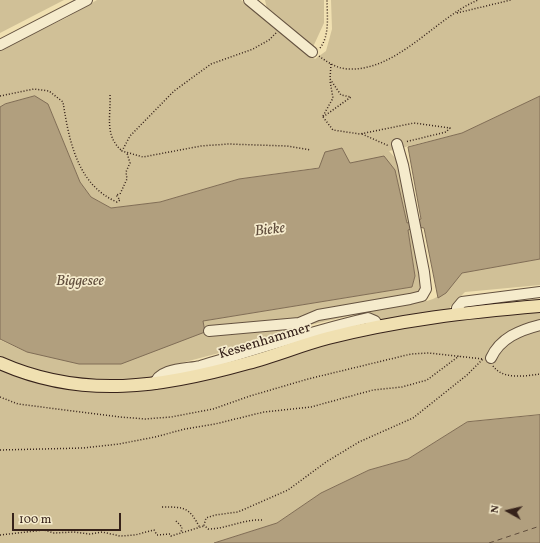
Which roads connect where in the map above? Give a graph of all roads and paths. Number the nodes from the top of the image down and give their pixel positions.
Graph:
1 (87, 0) edge
2 (249, 0) edge
3 (327, 0) edge
4 (478, 0) edge
5 (512, 0) edge
6 (260, 4) edge
7 (454, 14) junction
8 (283, 27) junction
9 (0, 45) edge
10 (312, 52) junction
11 (331, 64) junction
12 (330, 79) junction
13 (110, 95) dead end
14 (0, 96) edge
15 (323, 117) junction
16 (362, 134) junction
17 (397, 144) junction
18 (311, 150) dead end
19 (122, 151) junction
20 (127, 153) junction
21 (540, 292) edge
22 (540, 306) edge
23 (457, 313) junction
24 (299, 323) junction
25 (540, 325) edge
26 (379, 327) junction
27 (208, 331) dead end
28 (303, 334) junction
29 (458, 356) junction
30 (487, 359) junction
31 (0, 363) edge
32 (540, 374) edge
33 (155, 384) junction
34 (0, 397) edge
35 (0, 450) edge
36 (162, 507) dead end
37 (262, 520) dead end
38 (176, 521) dead end
39 (204, 525) junction
40 (200, 528) junction
41 (181, 533) junction
42 (0, 535) edge

1 - 9 street
2 - 6 street
3 - 10 path
4 - 7 path
5 - 7 path
6 - 8 street
7 - 11 path
8 - 10 street
8 - 19 path
10 - 11 path
11 - 12 path
12 - 15 path
12 - 15 path
13 - 19 path
14 - 20 path
15 - 16 path
16 - 17 path
16 - 17 path
17 - 24 street
18 - 20 path
19 - 20 path
21 - 23 street
22 - 23 main road, Kessenhammer
23 - 26 main road, Kessenhammer
24 - 27 street
24 - 28 street
25 - 30 street
26 - 28 street
26 - 33 main road, Kessenhammer
28 - 33 street
29 - 30 path
29 - 34 path
29 - 35 path
30 - 32 path
30 - 39 path
31 - 33 main road, Kessenhammer
36 - 40 path
37 - 39 path
38 - 41 path
39 - 40 path
40 - 41 path
41 - 42 path

